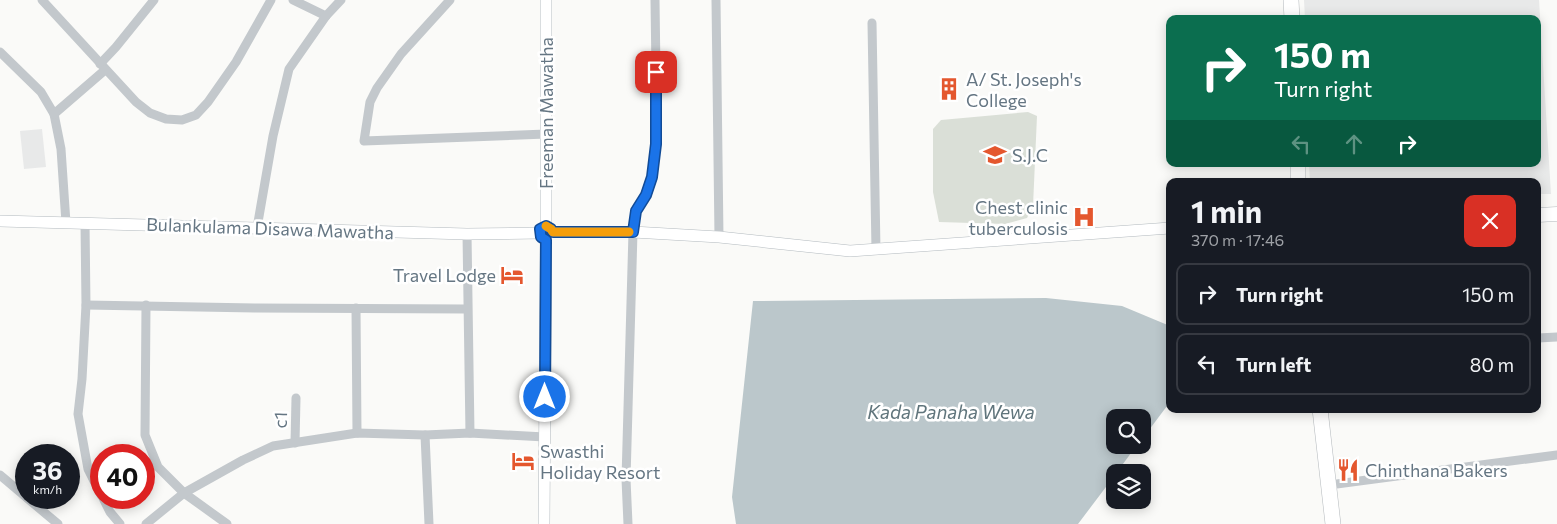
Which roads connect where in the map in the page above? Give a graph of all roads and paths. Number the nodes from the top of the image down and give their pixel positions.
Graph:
1 (42, 0) edge
2 (154, 0) edge
3 (271, 0) edge
4 (293, 0) edge
5 (341, 0) edge
6 (450, 0) edge
7 (546, 0) edge
8 (655, 0) edge
9 (716, 0) edge
10 (1291, 0) edge
11 (1292, 15) edge
12 (326, 16) junction
13 (872, 23) dead end
14 (0, 52) edge
15 (102, 67) junction
16 (54, 114) junction
17 (546, 134) junction
18 (1557, 214) edge
19 (1541, 215) edge
20 (0, 221) edge
21 (66, 223) junction
22 (85, 223) junction
23 (257, 228) junction
24 (1166, 228) edge
25 (633, 232) junction
26 (546, 233) junction
27 (467, 234) junction
28 (719, 237) junction
29 (876, 250) junction
30 (86, 305) junction
31 (146, 305) junction
32 (356, 308) junction
33 (467, 309) junction
34 (1557, 337) edge
35 (1541, 338) edge
36 (296, 398) dead end
37 (1320, 413) edge
38 (357, 433) junction
39 (470, 433) junction
40 (425, 435) junction
41 (545, 437) junction
42 (295, 443) junction
43 (1557, 455) edge
44 (90, 473) edge
45 (0, 474) edge
46 (1329, 485) junction
47 (15, 487) edge
48 (184, 493) junction
49 (41, 509) edge
50 (108, 509) edge
51 (58, 524) edge
52 (120, 524) edge
53 (146, 524) edge
54 (228, 524) edge
55 (429, 524) edge
56 (544, 524) edge
57 (628, 524) edge
58 (1334, 524) edge

1 - 15 street
2 - 15 street
3 - 15 street
4 - 12 street
5 - 12 street
6 - 17 street
7 - 17 main road, Freeman Mawatha
8 - 25 street
9 - 28 street
10 - 11 highway
12 - 23 street
13 - 29 street
14 - 16 street
15 - 16 street
16 - 21 street
17 - 26 main road, Freeman Mawatha
18 - 19 main road
20 - 21 main road, Bulankulama Disawa Mawatha
21 - 22 main road, Bulankulama Disawa Mawatha
22 - 23 main road, Bulankulama Disawa Mawatha
22 - 30 street
23 - 27 main road, Bulankulama Disawa Mawatha
24 - 29 main road, Bulankulama Disawa Mawatha
25 - 26 main road, Bulankulama Disawa Mawatha
25 - 28 main road, Bulankulama Disawa Mawatha
25 - 57 street
26 - 27 main road, Bulankulama Disawa Mawatha
26 - 41 main road, Freeman Mawatha
27 - 33 street
28 - 29 main road, Bulankulama Disawa Mawatha
30 - 31 street
30 - 44 street
31 - 32 street
31 - 48 street
32 - 33 street
32 - 38 street
33 - 39 street
34 - 35 street
36 - 42 street, c1
37 - 46 highway
38 - 40 street
38 - 42 street
39 - 40 street
39 - 41 street
40 - 55 street
41 - 56 main road, Freeman Mawatha
42 - 48 street
43 - 46 street
45 - 47 street
46 - 58 highway
48 - 53 street
48 - 54 street
49 - 51 street
50 - 52 street

